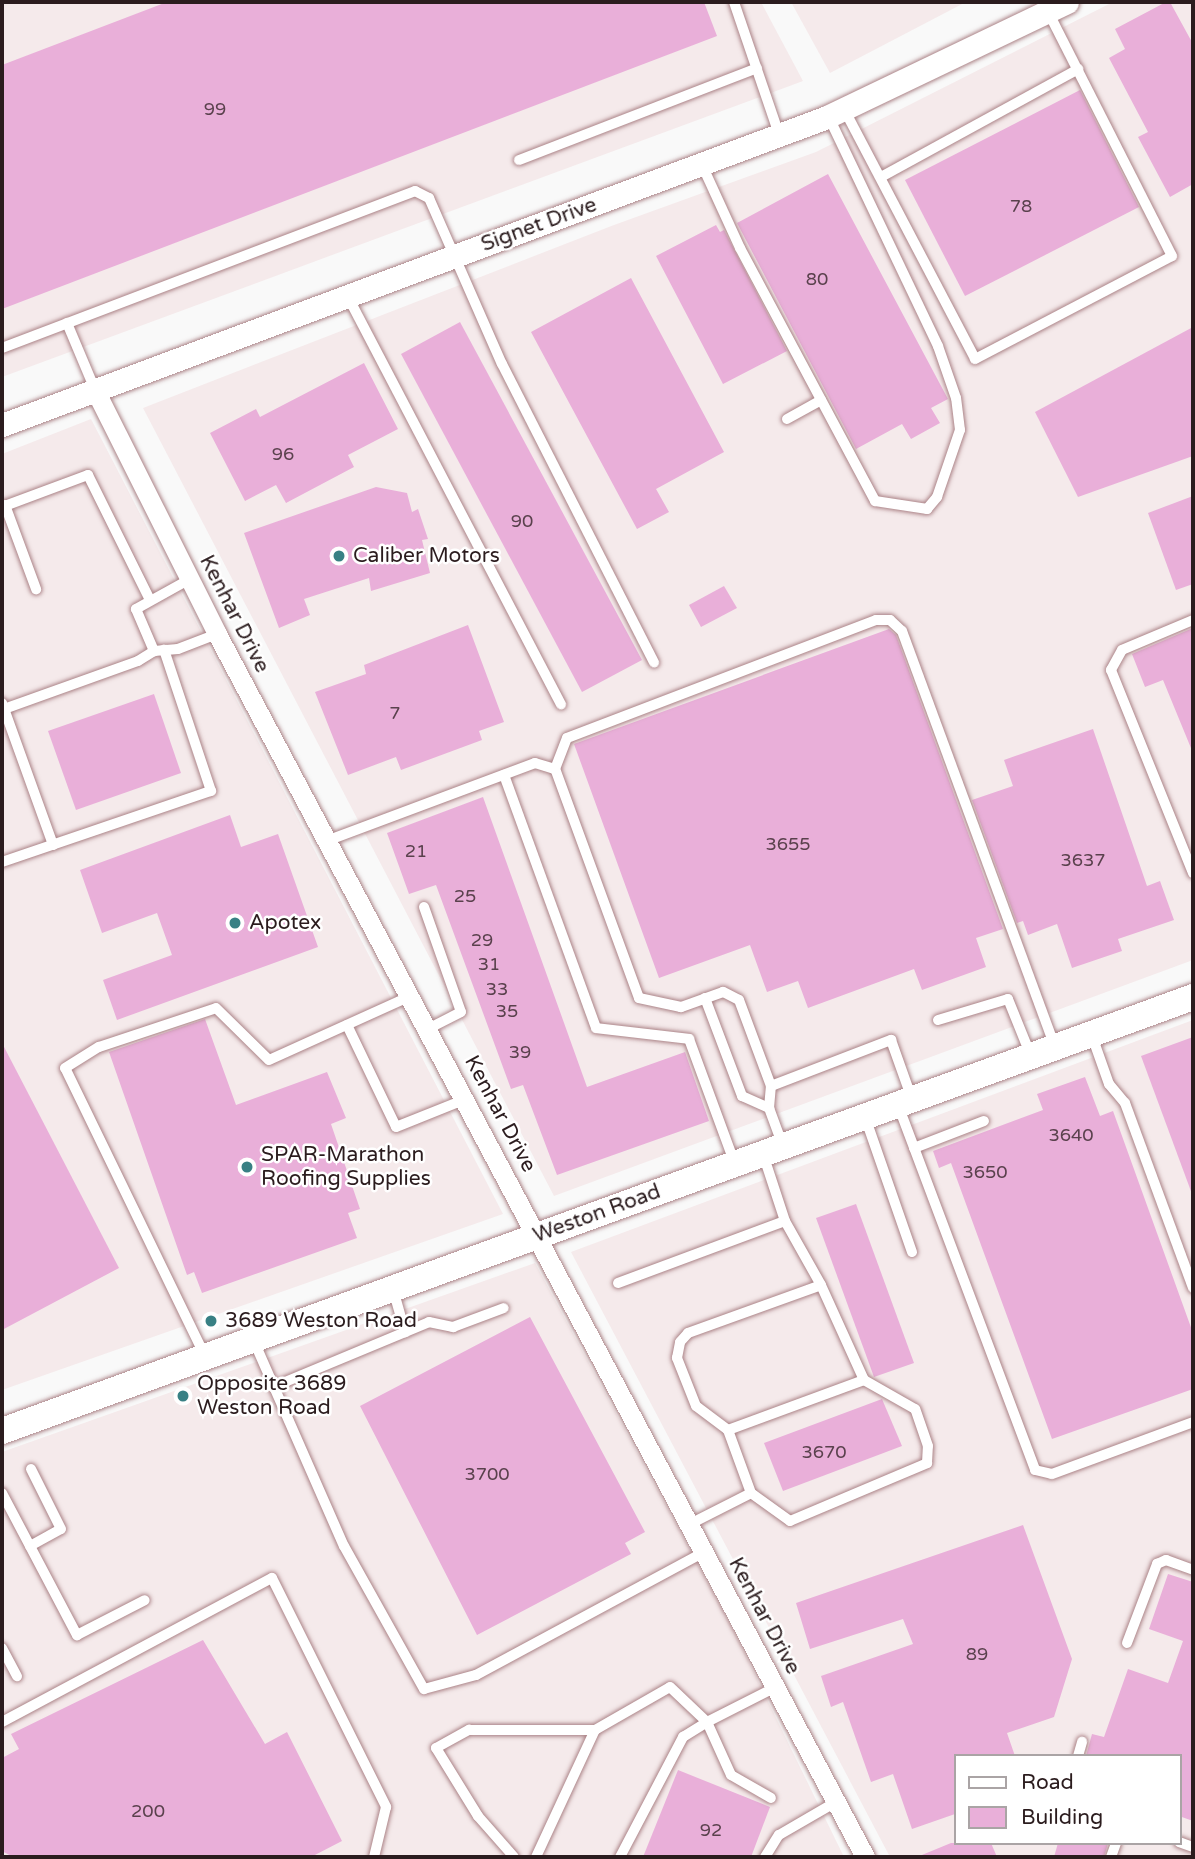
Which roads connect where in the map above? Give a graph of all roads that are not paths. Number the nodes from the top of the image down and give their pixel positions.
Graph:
1 (734, 2) edge
2 (1057, 6) edge
3 (757, 68) junction
4 (1078, 69) junction
5 (837, 113) junction
6 (780, 135) junction
7 (519, 160) dead end
8 (702, 166) junction
9 (881, 177) junction
10 (452, 256) junction
11 (347, 295) junction
12 (67, 323) junction
13 (2, 348) edge
14 (96, 392) junction
15 (821, 400) junction
16 (787, 419) dead end
17 (2, 425) edge
18 (4, 506) edge
19 (190, 579) junction
20 (36, 589) dead end
21 (149, 598) junction
22 (1193, 620) edge
23 (217, 634) junction
24 (159, 650) junction
25 (654, 662) dead end
26 (561, 704) dead end
27 (3, 706) edge
28 (555, 769) junction
29 (504, 775) junction
30 (329, 841) junction
31 (53, 845) junction
32 (2, 862) edge
33 (1193, 873) edge
34 (424, 906) dead end
35 (412, 996) junction
36 (1193, 997) edge
37 (705, 998) junction
38 (938, 1020) dead end
39 (347, 1025) junction
40 (429, 1028) junction
41 (1092, 1034) junction
42 (1043, 1052) junction
43 (771, 1086) junction
44 (467, 1099) junction
45 (905, 1102) junction
46 (769, 1108) junction
47 (864, 1117) junction
48 (984, 1121) dead end
49 (914, 1148) junction
50 (773, 1150) junction
51 (734, 1164) junction
52 (785, 1221) junction
53 (539, 1235) junction
54 (912, 1252) dead end
55 (618, 1283) dead end
56 (821, 1285) junction
57 (393, 1288) junction
58 (1193, 1288) edge
59 (504, 1308) dead end
60 (405, 1332) junction
61 (253, 1339) junction
62 (205, 1356) junction
63 (864, 1380) junction
64 (273, 1387) junction
65 (1193, 1422) edge
66 (729, 1430) junction
67 (2, 1431) edge
68 (31, 1469) dead end
69 (2, 1493) edge
70 (751, 1493) junction
71 (690, 1524) junction
72 (30, 1546) junction
73 (705, 1552) junction
74 (1193, 1570) edge
75 (145, 1600) dead end
76 (1127, 1643) dead end
77 (2, 1648) edge
78 (17, 1676) dead end
79 (776, 1687) junction
80 (2, 1722) edge
81 (707, 1722) junction
82 (595, 1730) junction
83 (1082, 1742) dead end
84 (1079, 1754) edge
85 (771, 1798) dead end
86 (835, 1802) junction
87 (374, 1857) edge
88 (513, 1857) edge
89 (536, 1857) edge
90 (620, 1857) edge
91 (765, 1857) edge
92 (865, 1857) edge

1 - 3 lane
2 - 4 lane
2 - 5 street, Signet Drive
3 - 6 lane
3 - 7 lane
4 - 9 lane
4 - 9 lane
5 - 6 street, Signet Drive
5 - 9 lane
5 - 15 lane
6 - 8 street, Signet Drive
8 - 10 street, Signet Drive
8 - 15 lane
10 - 11 street, Signet Drive
10 - 12 lane
10 - 25 lane
11 - 14 street, Signet Drive
11 - 26 lane
12 - 13 lane
12 - 14 lane
14 - 17 street, Signet Drive
14 - 19 street, Kenhar Drive
15 - 16 lane
18 - 20 lane
18 - 21 lane
19 - 21 lane
19 - 23 street, Kenhar Drive
21 - 24 lane
22 - 33 lane
23 - 24 lane
23 - 30 street, Kenhar Drive
24 - 27 lane
24 - 31 lane
27 - 31 lane
28 - 29 lane
28 - 37 lane
28 - 42 lane
29 - 30 lane
29 - 51 lane
30 - 35 street, Kenhar Drive
31 - 32 lane
34 - 40 lane
35 - 39 lane
35 - 40 street, Kenhar Drive
36 - 41 main road, Weston Road
37 - 43 lane
37 - 46 lane
38 - 42 lane
39 - 44 lane
39 - 62 lane
40 - 44 street, Kenhar Drive
41 - 42 main road, Weston Road
41 - 58 lane
42 - 45 main road, Weston Road
43 - 45 lane
43 - 46 lane
44 - 53 street, Kenhar Drive
45 - 47 main road, Weston Road
45 - 49 lane
46 - 50 lane
47 - 50 main road, Weston Road
47 - 54 lane
48 - 49 lane
49 - 65 lane
50 - 51 main road, Weston Road
50 - 52 lane
51 - 53 main road, Weston Road
52 - 55 lane
52 - 56 lane
53 - 57 main road, Weston Road
53 - 71 street, Kenhar Drive
56 - 63 lane
56 - 66 lane
57 - 60 lane
57 - 61 main road, Weston Road
59 - 60 lane
60 - 64 lane
61 - 62 main road, Weston Road
61 - 64 lane
62 - 67 main road, Weston Road
63 - 66 lane
63 - 70 lane
64 - 73 lane
66 - 70 lane
68 - 72 lane
69 - 72 lane
70 - 71 lane
71 - 73 street, Kenhar Drive
72 - 75 lane
73 - 79 street, Kenhar Drive
74 - 76 lane
77 - 78 lane
79 - 81 lane
79 - 86 street, Kenhar Drive
80 - 87 lane
81 - 82 lane
81 - 85 lane
81 - 90 lane
82 - 88 lane
82 - 89 lane
83 - 84 lane
86 - 91 lane
86 - 92 street, Kenhar Drive

